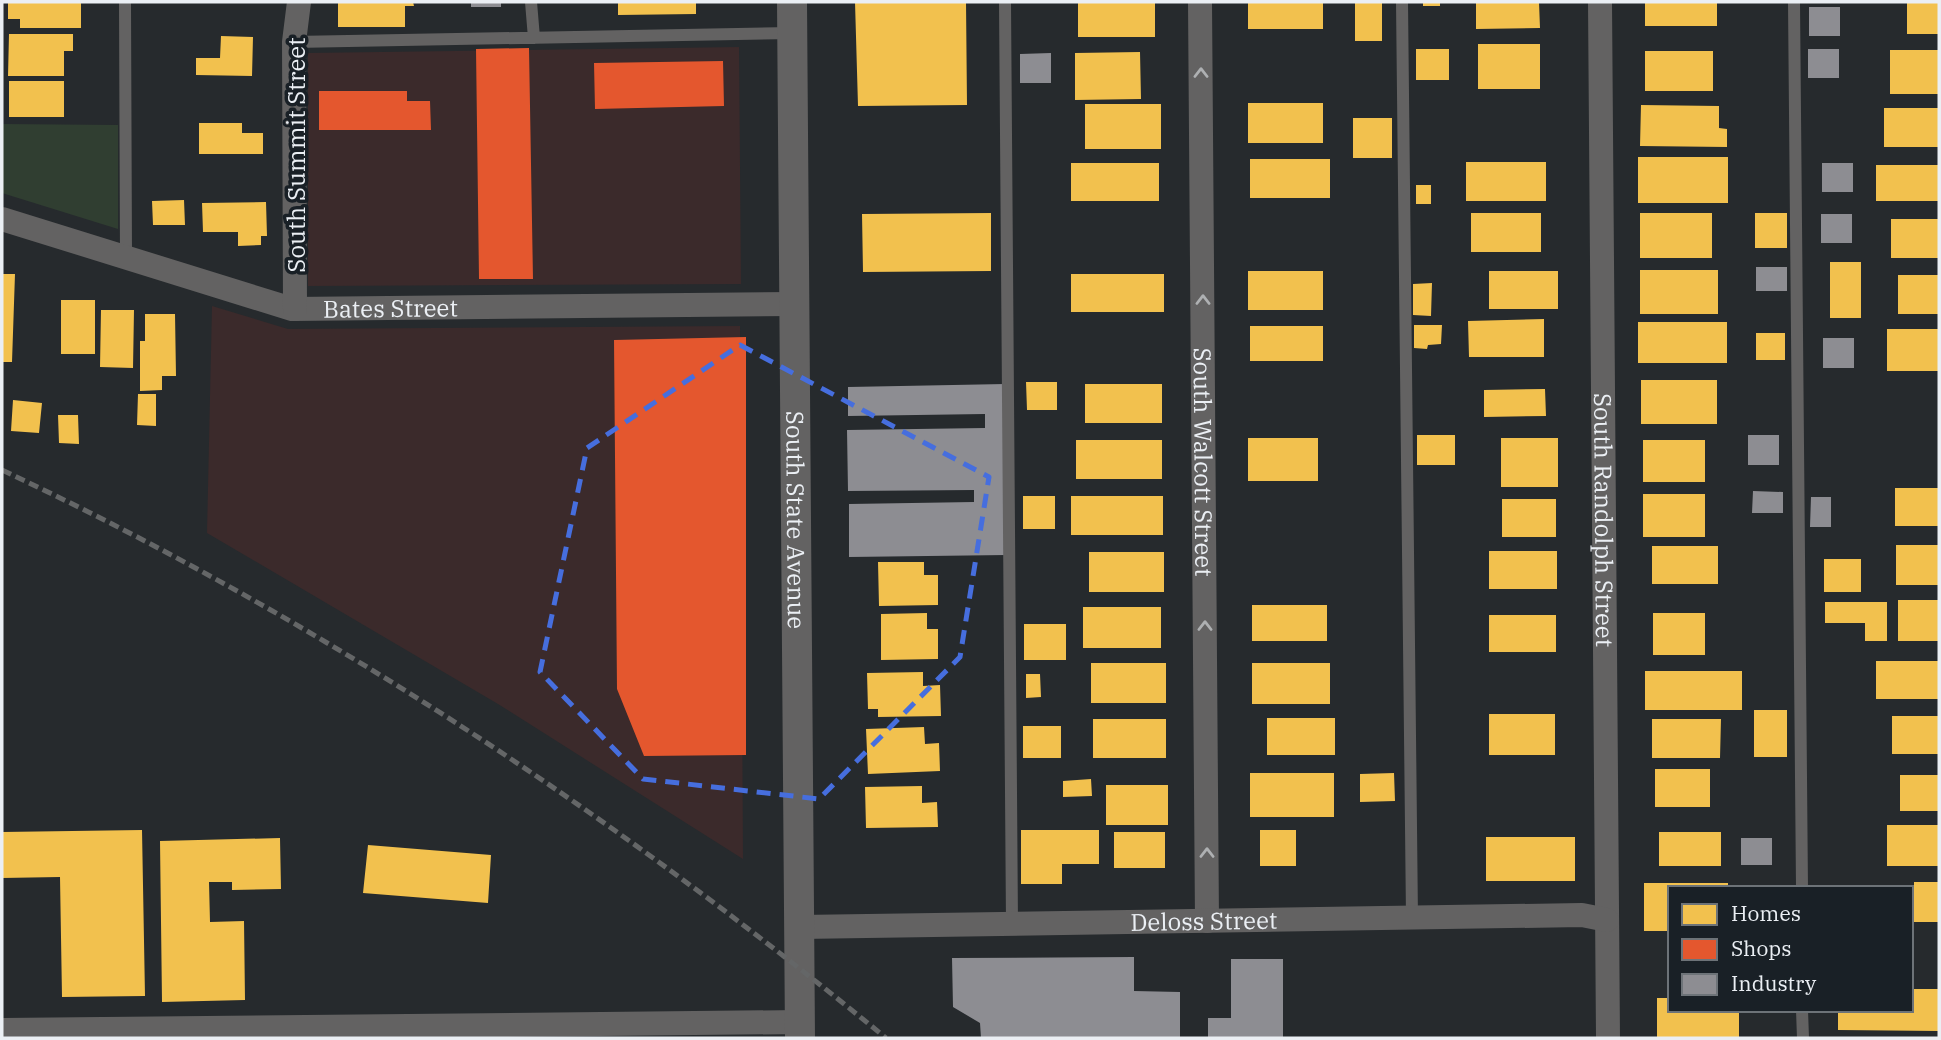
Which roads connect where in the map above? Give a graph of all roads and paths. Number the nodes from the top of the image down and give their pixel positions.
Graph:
1 (125, 2) edge
2 (299, 2) edge
3 (531, 2) edge
4 (792, 2) edge
5 (1005, 2) edge
6 (1200, 2) edge
7 (1402, 2) edge
8 (1600, 2) edge
9 (1794, 2) edge
10 (792, 33) junction
11 (534, 38) junction
12 (293, 42) junction
13 (2, 219) edge
14 (126, 257) junction
15 (794, 304) junction
16 (295, 309) junction
17 (1802, 886) edge
18 (1412, 918) junction
19 (1607, 920) junction
20 (1207, 921) junction
21 (1012, 925) junction
22 (800, 928) junction
23 (1802, 1012) edge
24 (2, 1030) edge
25 (800, 1030) edge
26 (143, 1034) edge
27 (1608, 1038) edge
28 (1803, 1038) edge

1 - 14 lane
2 - 12 street, South Summit Street
3 - 11 lane
4 - 10 street, South State Avenue
5 - 21 lane
20 -> 6 street, South Walcott Street
7 - 18 lane
8 - 19 street, South Randolph Street
9 - 17 lane
10 - 11 lane
10 - 15 street, South State Avenue
11 - 12 lane
12 - 16 street, South Summit Street
13 - 14 street, Bates Street
14 - 16 street, Bates Street
15 - 16 street, Bates Street
15 - 22 street, South State Avenue
18 - 19 street, Deloss Street
18 - 20 street, Deloss Street
19 - 27 street, South Randolph Street
20 - 21 street, Deloss Street
21 - 22 street, Deloss Street
22 - 25 street, South State Avenue
23 - 28 lane
24 - 26 street
25 - 26 street

